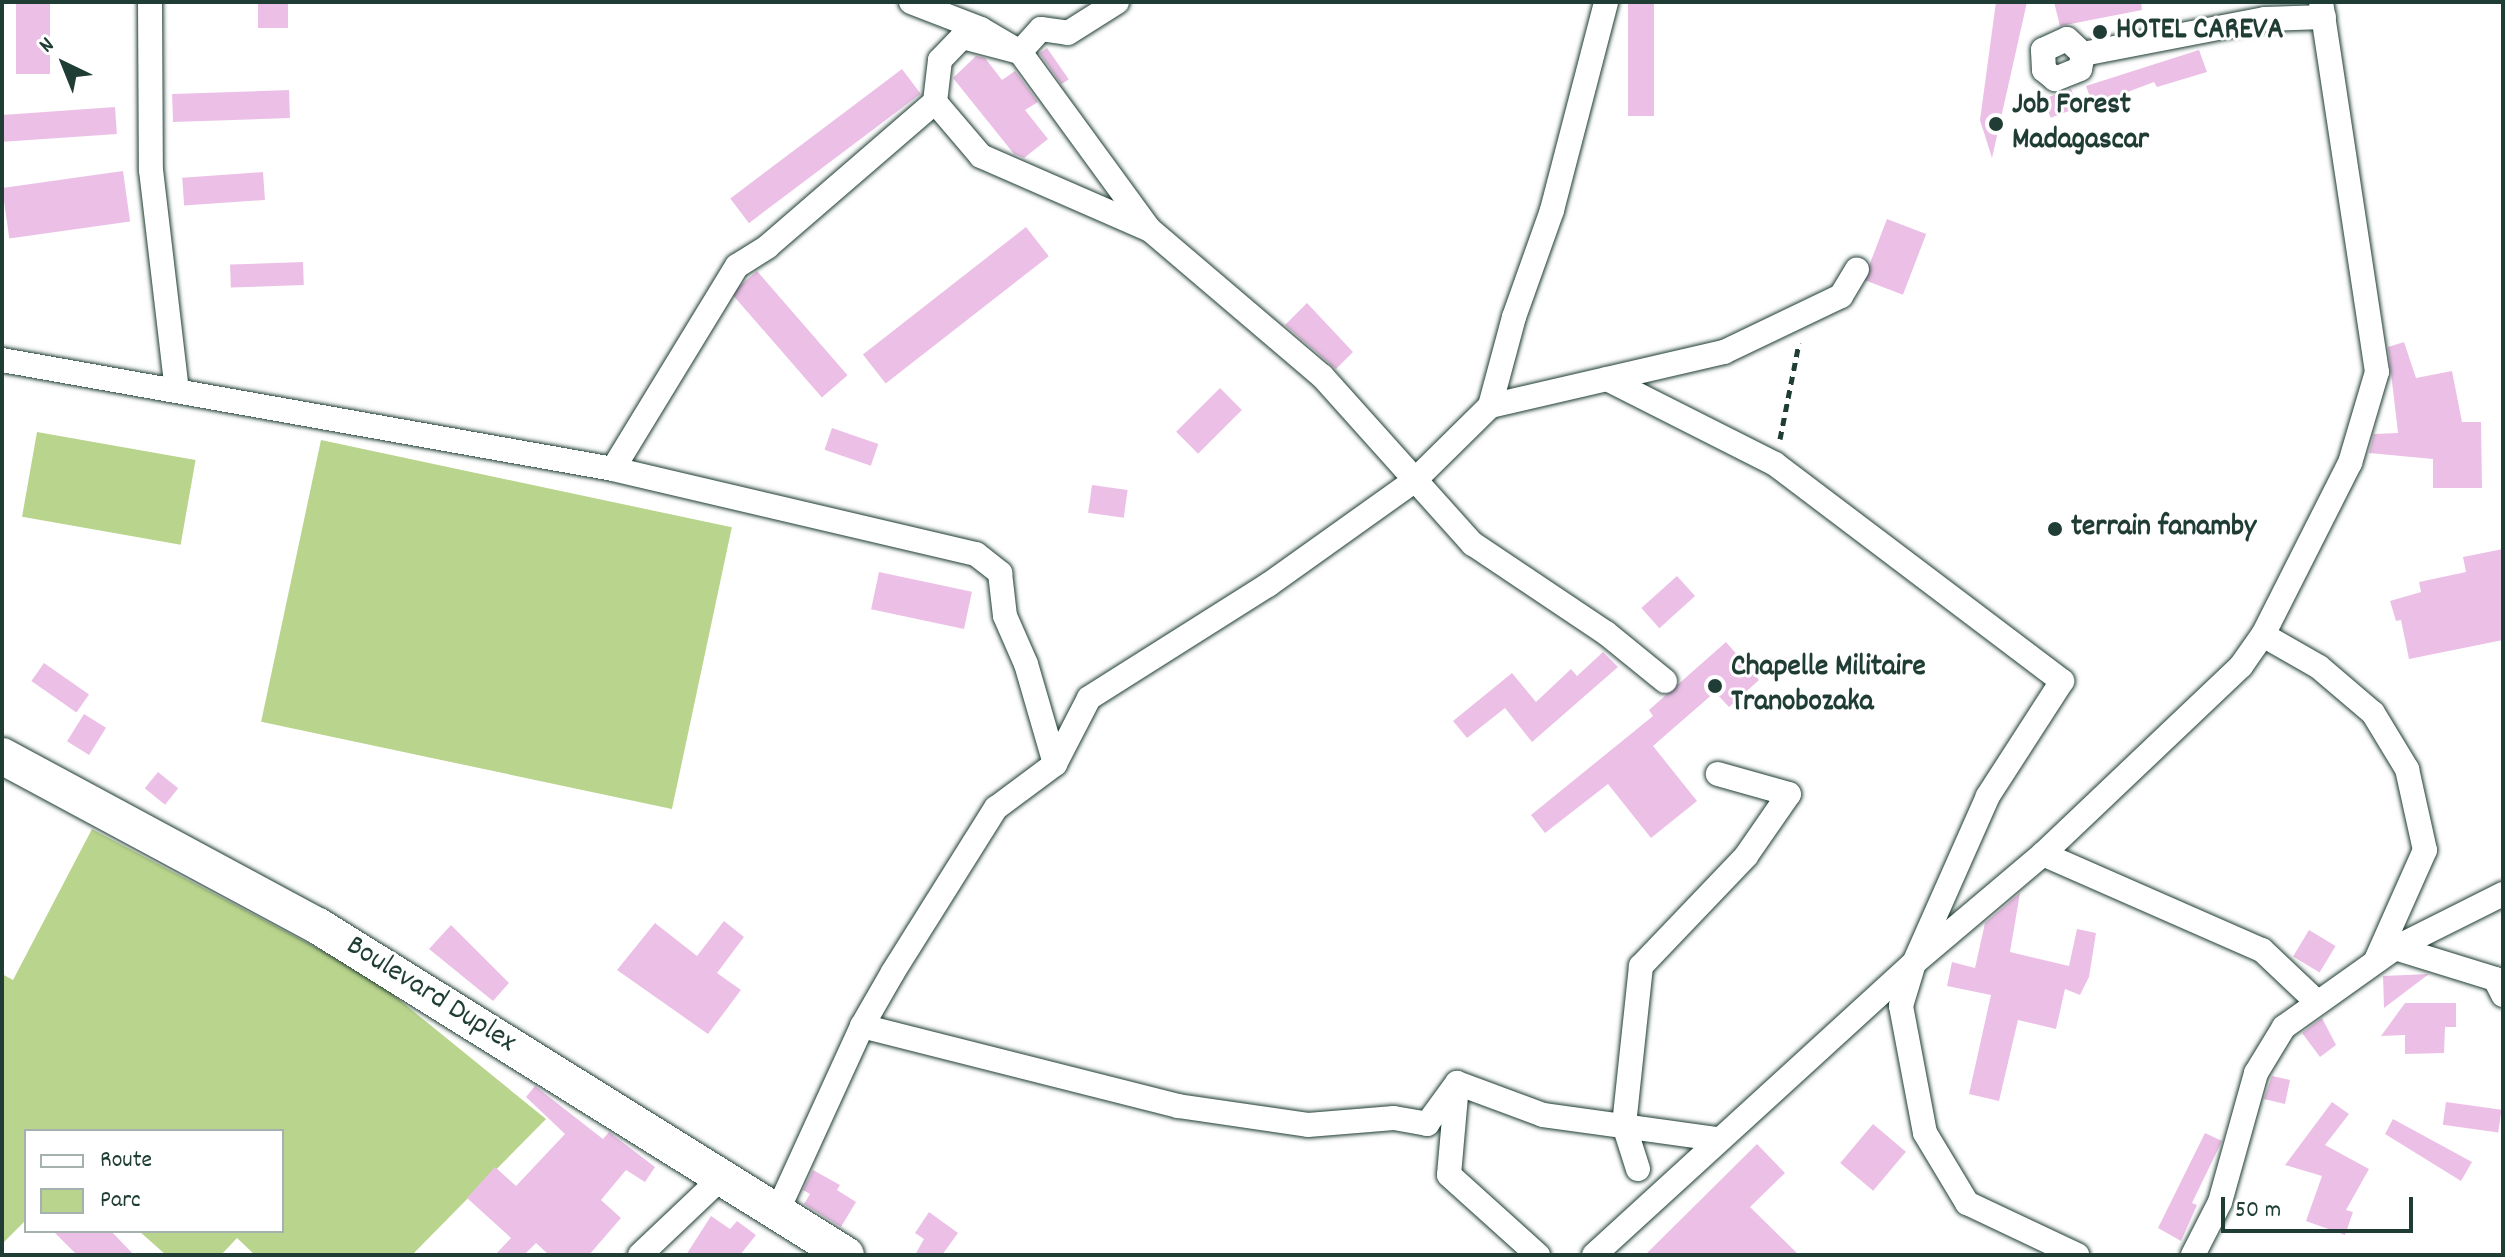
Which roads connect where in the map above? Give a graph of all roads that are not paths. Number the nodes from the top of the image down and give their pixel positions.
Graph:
1 (150, 2) edge
2 (911, 2) edge
3 (1117, 2) edge
4 (1606, 2) edge
5 (2322, 10) edge
6 (1020, 52) junction
7 (2083, 54) dead end
8 (935, 102) junction
9 (1149, 229) junction
10 (1857, 269) dead end
11 (2, 360) edge
12 (1607, 379) junction
13 (177, 390) junction
14 (1490, 406) junction
15 (613, 469) junction
16 (1415, 480) junction
17 (2263, 635) junction
18 (1665, 681) dead end
19 (2, 756) edge
20 (1055, 764) junction
21 (1718, 774) dead end
22 (2043, 854) junction
23 (2503, 894) edge
24 (2395, 948) junction
25 (2375, 962) junction
26 (1914, 963) junction
27 (2503, 995) edge
28 (2317, 1002) junction
29 (862, 1026) junction
30 (1457, 1083) junction
31 (1624, 1125) junction
32 (1717, 1139) junction
33 (1638, 1169) dead end
34 (721, 1178) junction
35 (777, 1212) junction
36 (640, 1255) edge
37 (846, 1255) edge
38 (1538, 1255) edge
39 (1594, 1255) edge
40 (2077, 1255) edge
41 (2193, 1255) edge

1 - 13 street
2 - 6 street
3 - 6 street
4 - 14 street
5 - 7 street
5 - 17 street
6 - 8 street
6 - 9 street
8 - 9 street
8 - 15 street
9 - 16 street
10 - 12 street
11 - 13 street
12 - 14 street
12 - 26 street
13 - 15 street
14 - 16 street
15 - 20 street
16 - 18 street
16 - 20 street
17 - 22 street
17 - 25 street
19 - 34 main road, Boulevard Duplex
20 - 29 street
21 - 31 street
22 - 26 street
22 - 28 street
23 - 24 street
24 - 25 street
24 - 27 street
25 - 28 street
26 - 32 street
26 - 40 street
28 - 41 street
29 - 30 street
29 - 35 street
30 - 31 street
30 - 38 street
31 - 32 street
31 - 33 street
32 - 39 street
34 - 35 main road, Boulevard Duplex
34 - 36 street
35 - 37 main road, Boulevard Duplex

